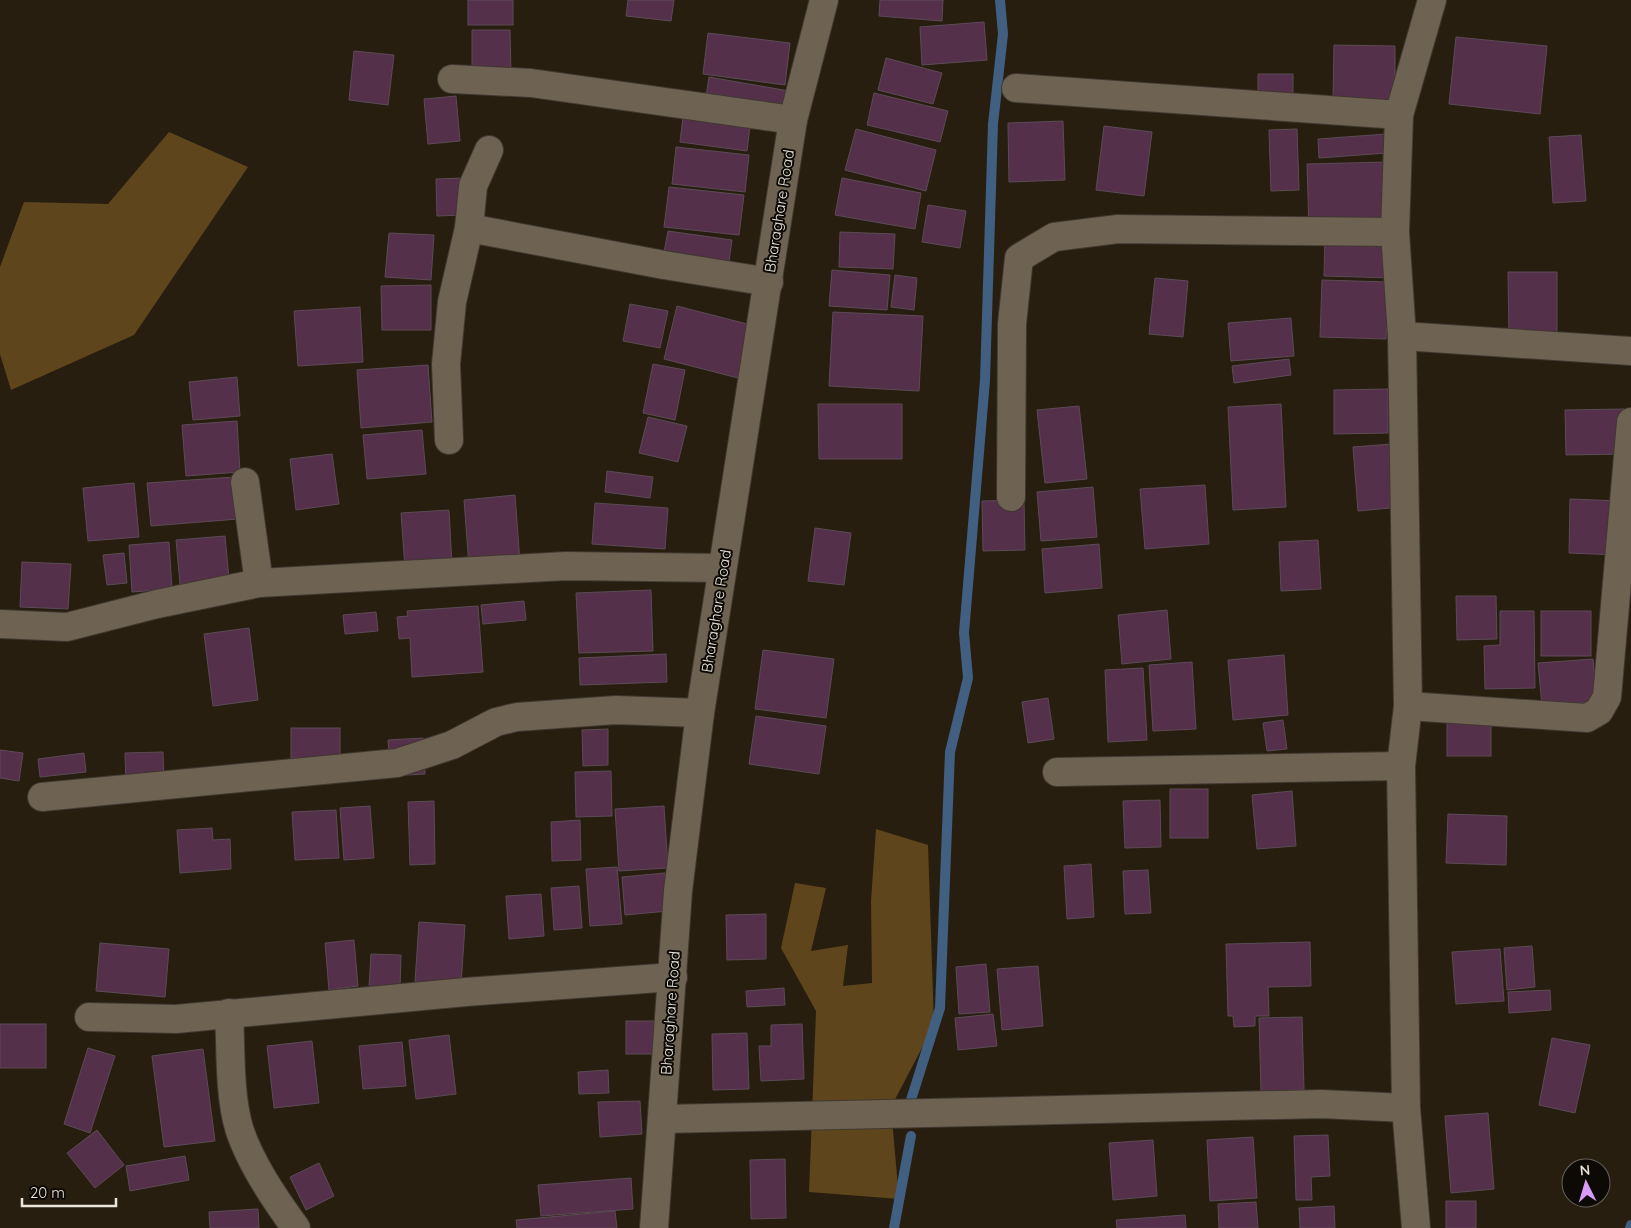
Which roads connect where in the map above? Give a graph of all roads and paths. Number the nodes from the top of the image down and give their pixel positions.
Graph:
1 (824, 0) edge
2 (1432, 0) edge
3 (452, 79) dead end
4 (1016, 88) dead end
5 (1398, 115) junction
6 (793, 120) junction
7 (489, 150) dead end
8 (469, 228) junction
9 (1395, 232) junction
10 (769, 282) junction
11 (1402, 336) junction
12 (1631, 351) edge
13 (1631, 422) edge
14 (448, 440) dead end
15 (245, 482) dead end
16 (1011, 497) dead end
17 (722, 568) junction
18 (259, 583) junction
19 (0, 624) edge
20 (1408, 706) junction
21 (700, 713) junction
22 (1401, 766) junction
23 (1057, 772) dead end
24 (42, 798) dead end
25 (673, 977) junction
26 (229, 1013) junction
27 (89, 1017) dead end
28 (1406, 1108) junction
29 (662, 1119) junction
30 (296, 1228) edge
31 (654, 1228) edge
32 (1416, 1228) edge

1 - 6 street, Bharaghare Road
2 - 5 street
3 - 6 street
4 - 5 street
5 - 9 street
6 - 10 street, Bharaghare Road
7 - 8 street
8 - 10 street
8 - 14 street
9 - 11 street
9 - 16 street
10 - 17 street, Bharaghare Road
11 - 12 street
11 - 20 street
13 - 20 street
15 - 18 street
17 - 18 street
17 - 21 street, Bharaghare Road
18 - 19 street
20 - 22 street
21 - 24 street
21 - 25 street, Bharaghare Road
22 - 23 street
22 - 28 street
25 - 26 street
25 - 29 street, Bharaghare Road
26 - 27 street
26 - 30 street
28 - 29 street
28 - 32 street
29 - 31 street, Bharaghare Road

